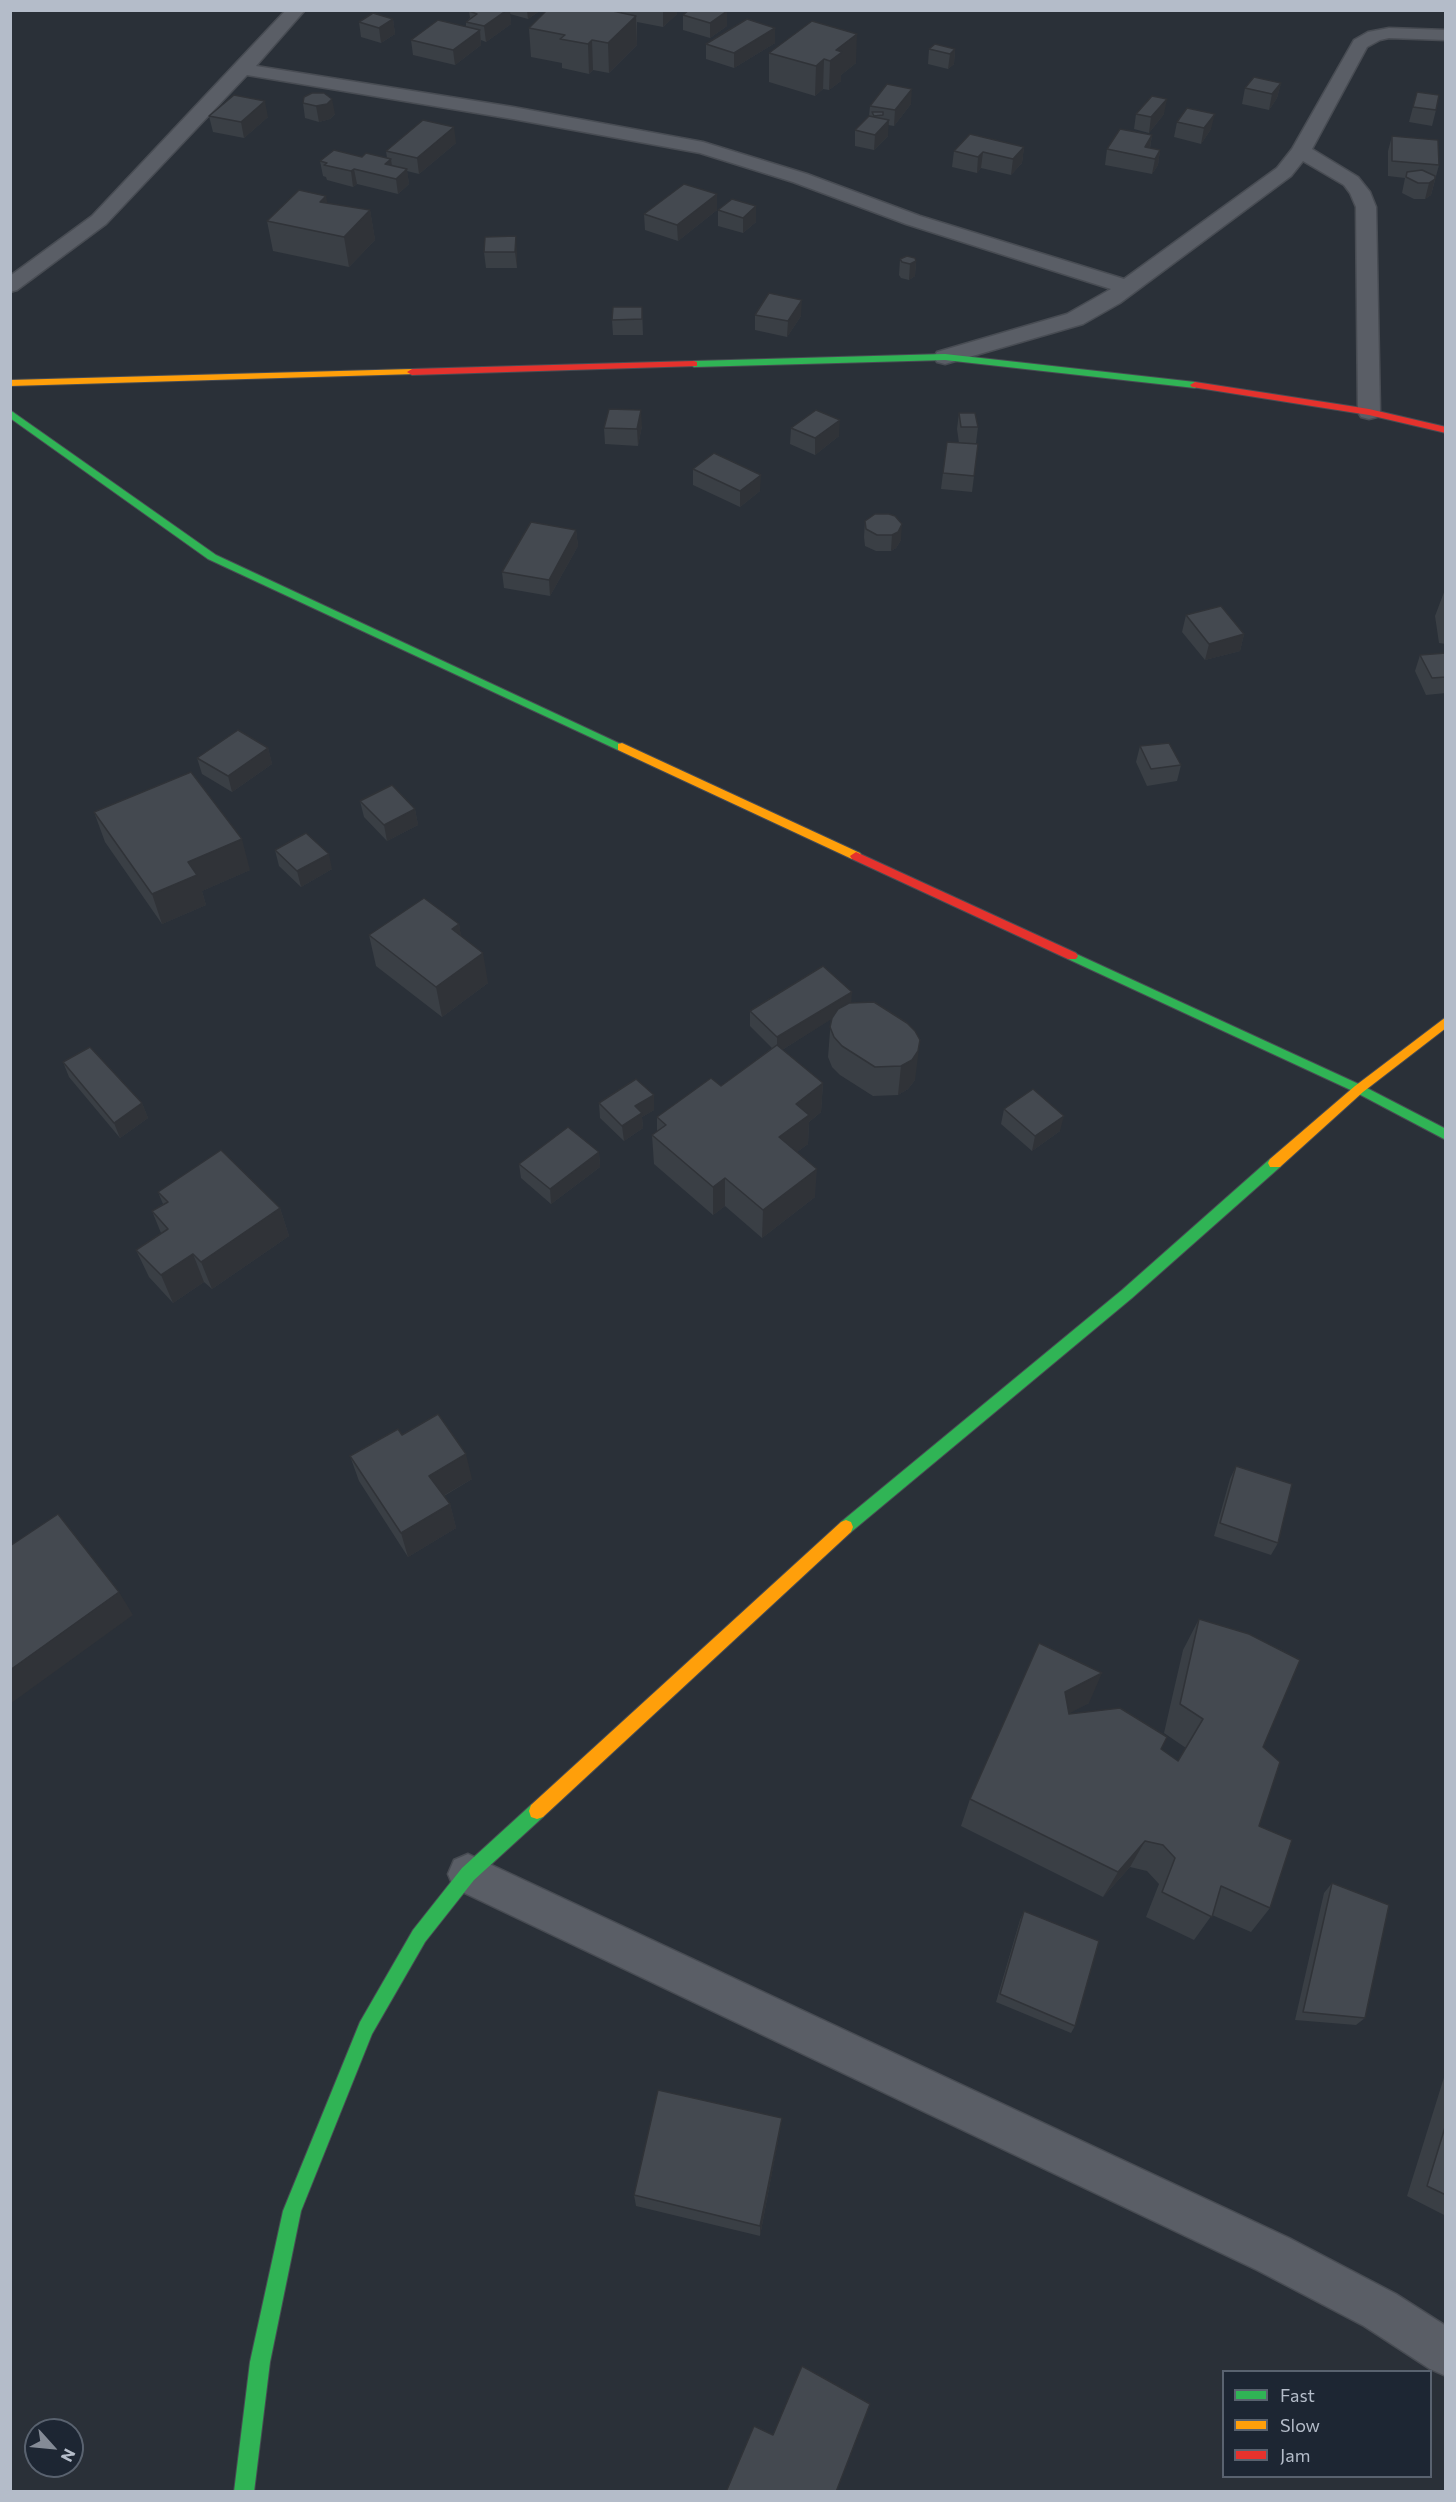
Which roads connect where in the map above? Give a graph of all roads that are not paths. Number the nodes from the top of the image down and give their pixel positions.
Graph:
1 (296, 10) edge
2 (1446, 35) edge
3 (243, 69) junction
4 (1301, 151) junction
5 (10, 286) edge
6 (1127, 287) junction
7 (945, 357) junction
8 (10, 383) edge
9 (1369, 412) junction
10 (10, 413) edge
11 (1446, 430) edge
12 (1446, 1021) edge
13 (1359, 1089) junction
14 (1446, 1136) edge
15 (468, 1874) junction
16 (1446, 2353) edge
17 (244, 2492) edge

1 - 3 street
2 - 4 street
3 - 5 street
3 - 6 street
4 - 6 street
4 - 9 street
6 - 7 street
7 - 8 street
7 - 9 street
9 - 11 street
10 - 13 street
12 - 13 street
13 - 14 street
13 - 15 street
15 - 16 street
15 - 17 street

